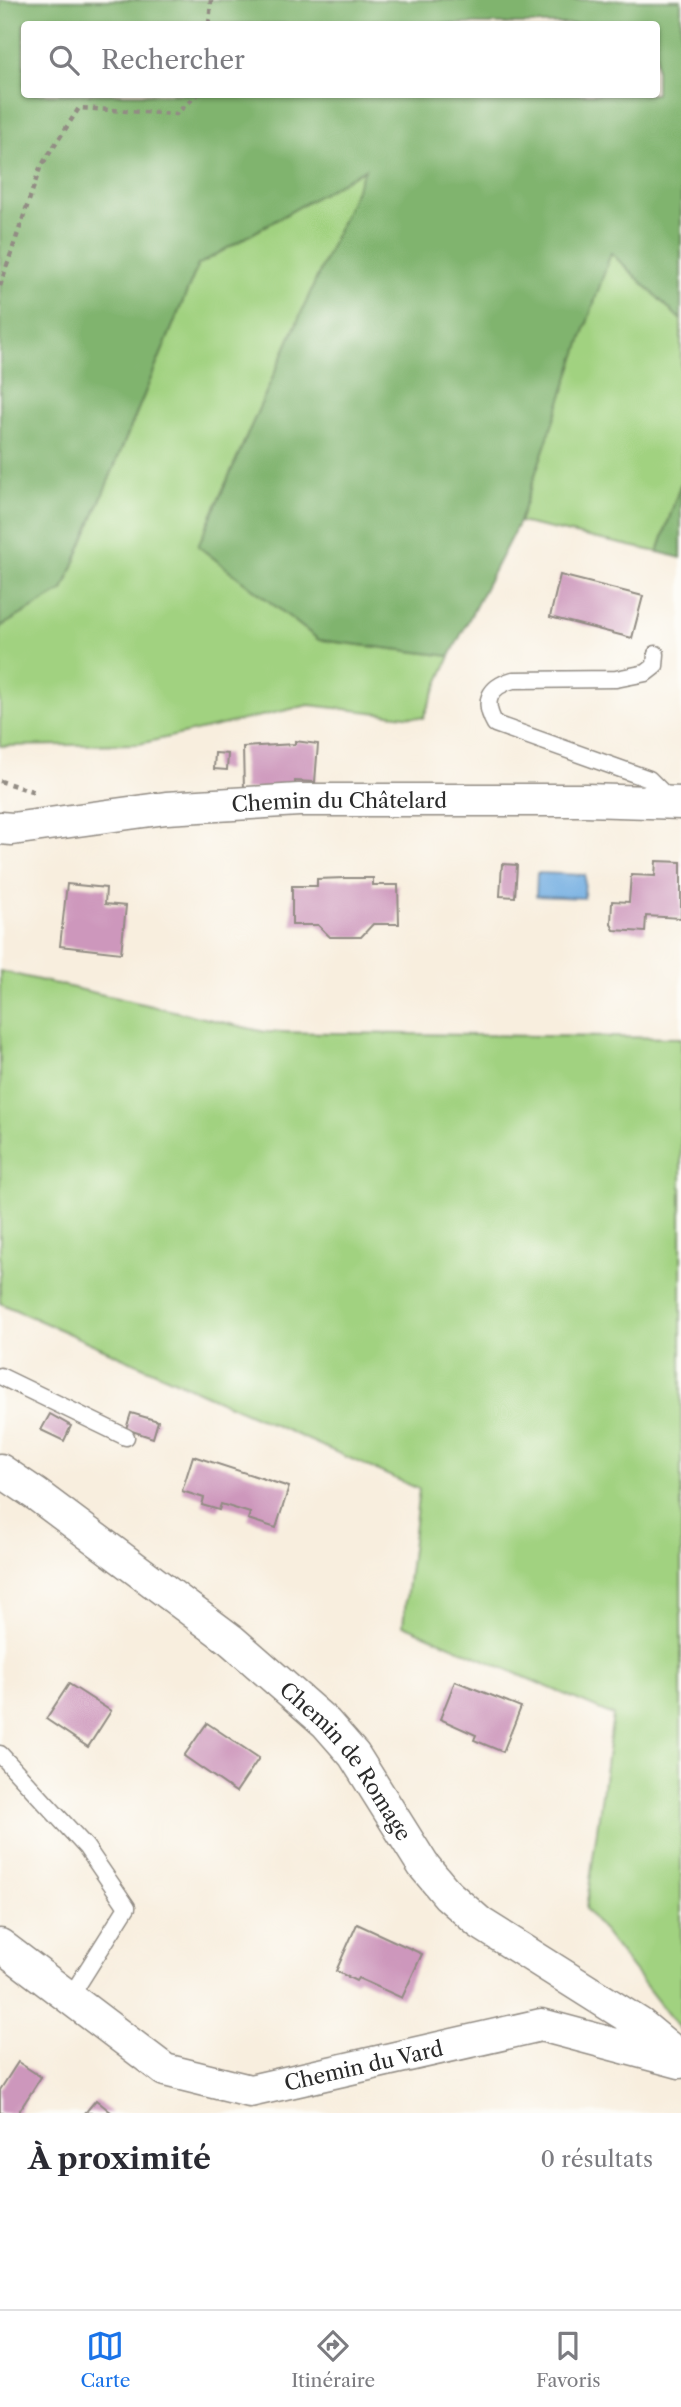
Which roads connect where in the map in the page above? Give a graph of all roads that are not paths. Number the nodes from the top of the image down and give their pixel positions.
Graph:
1 (656, 654) dead end
2 (676, 802) edge
3 (0, 828) edge
4 (0, 1376) edge
5 (126, 1437) dead end
6 (0, 1470) edge
7 (0, 1754) edge
8 (0, 1945) edge
9 (69, 1999) junction
10 (681, 2057) edge
11 (681, 2063) edge

1 - 2 lane
2 - 3 street, Chemin du Châtelard
4 - 5 lane
6 - 10 street, Chemin de Romage
7 - 9 lane
8 - 9 street, Chemin du Vard
9 - 11 street, Chemin du Vard

